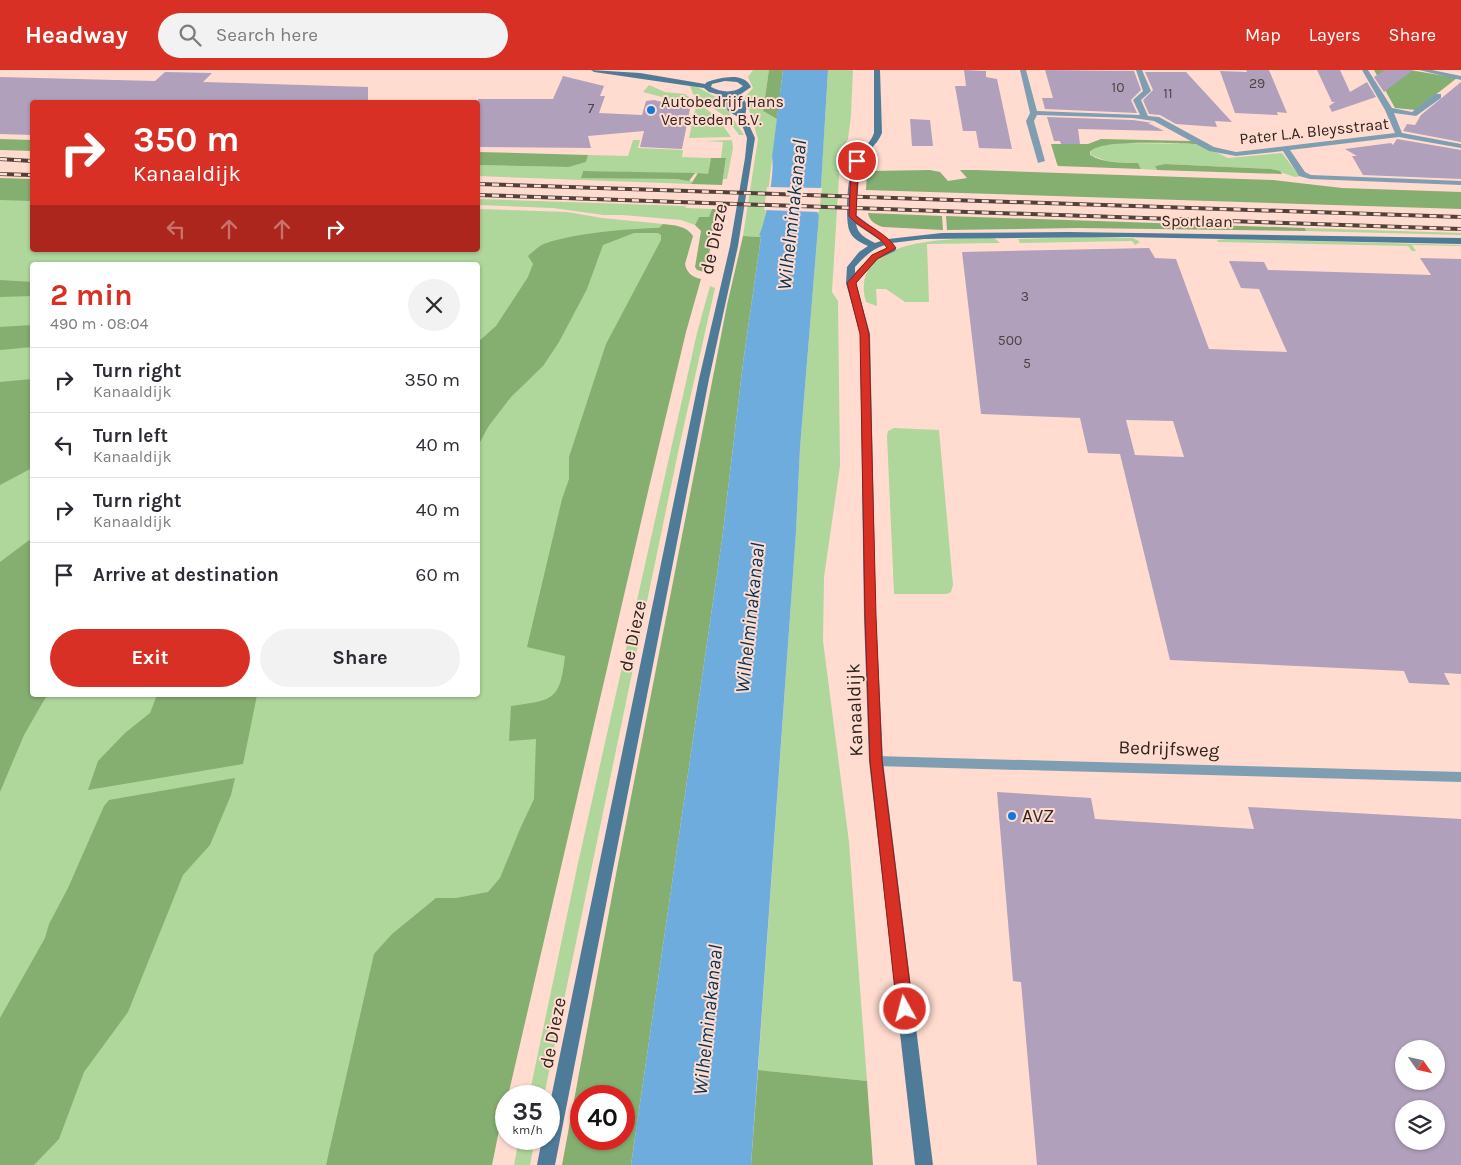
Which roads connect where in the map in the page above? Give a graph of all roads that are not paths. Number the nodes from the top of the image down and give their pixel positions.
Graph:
1 (594, 70) edge
2 (733, 70) edge
3 (877, 70) edge
4 (1023, 70) edge
5 (1139, 70) edge
6 (1366, 70) edge
7 (1422, 70) edge
8 (1461, 78) edge
9 (725, 79) junction
10 (709, 84) junction
11 (737, 92) junction
12 (722, 93) junction
13 (1438, 96) dead end
14 (1389, 110) junction
15 (1034, 113) junction
16 (741, 116) junction
17 (1144, 116) junction
18 (1399, 135) junction
19 (1461, 146) edge
20 (1285, 148) junction
21 (1041, 160) dead end
22 (1461, 183) edge
23 (853, 216) junction
24 (1461, 242) edge
25 (889, 244) junction
26 (874, 246) junction
27 (851, 283) junction
28 (876, 761) junction
29 (1461, 776) edge
30 (546, 1165) edge
31 (924, 1165) edge

1 - 10 street
2 - 9 street
3 - 23 street
4 - 15 street
5 - 17 street
6 - 14 street, Pater L.A. Bleysstraat
7 - 8 street
9 - 10 street
9 - 11 street
10 - 12 street
11 - 12 street
11 - 16 street, de Dieze
12 - 16 street, de Dieze
13 - 14 street, Pater L.A. Bleysstraat
14 - 18 street, Pater L.A. Bleysstraat
15 - 17 street, Pater L.A. Bleysstraat
15 - 21 street
16 - 30 street, de Dieze
17 - 20 street, Pater L.A. Bleysstraat
18 - 19 street
18 - 20 street, Pater L.A. Bleysstraat
20 - 22 street
23 - 25 street
23 - 26 street
24 - 25 street, Sportlaan
25 - 26 street, Sportlaan
25 - 27 street
26 - 27 street
27 - 28 street, Kanaaldijk
28 - 29 street, Bedrijfsweg
28 - 31 street, Kanaaldijk

